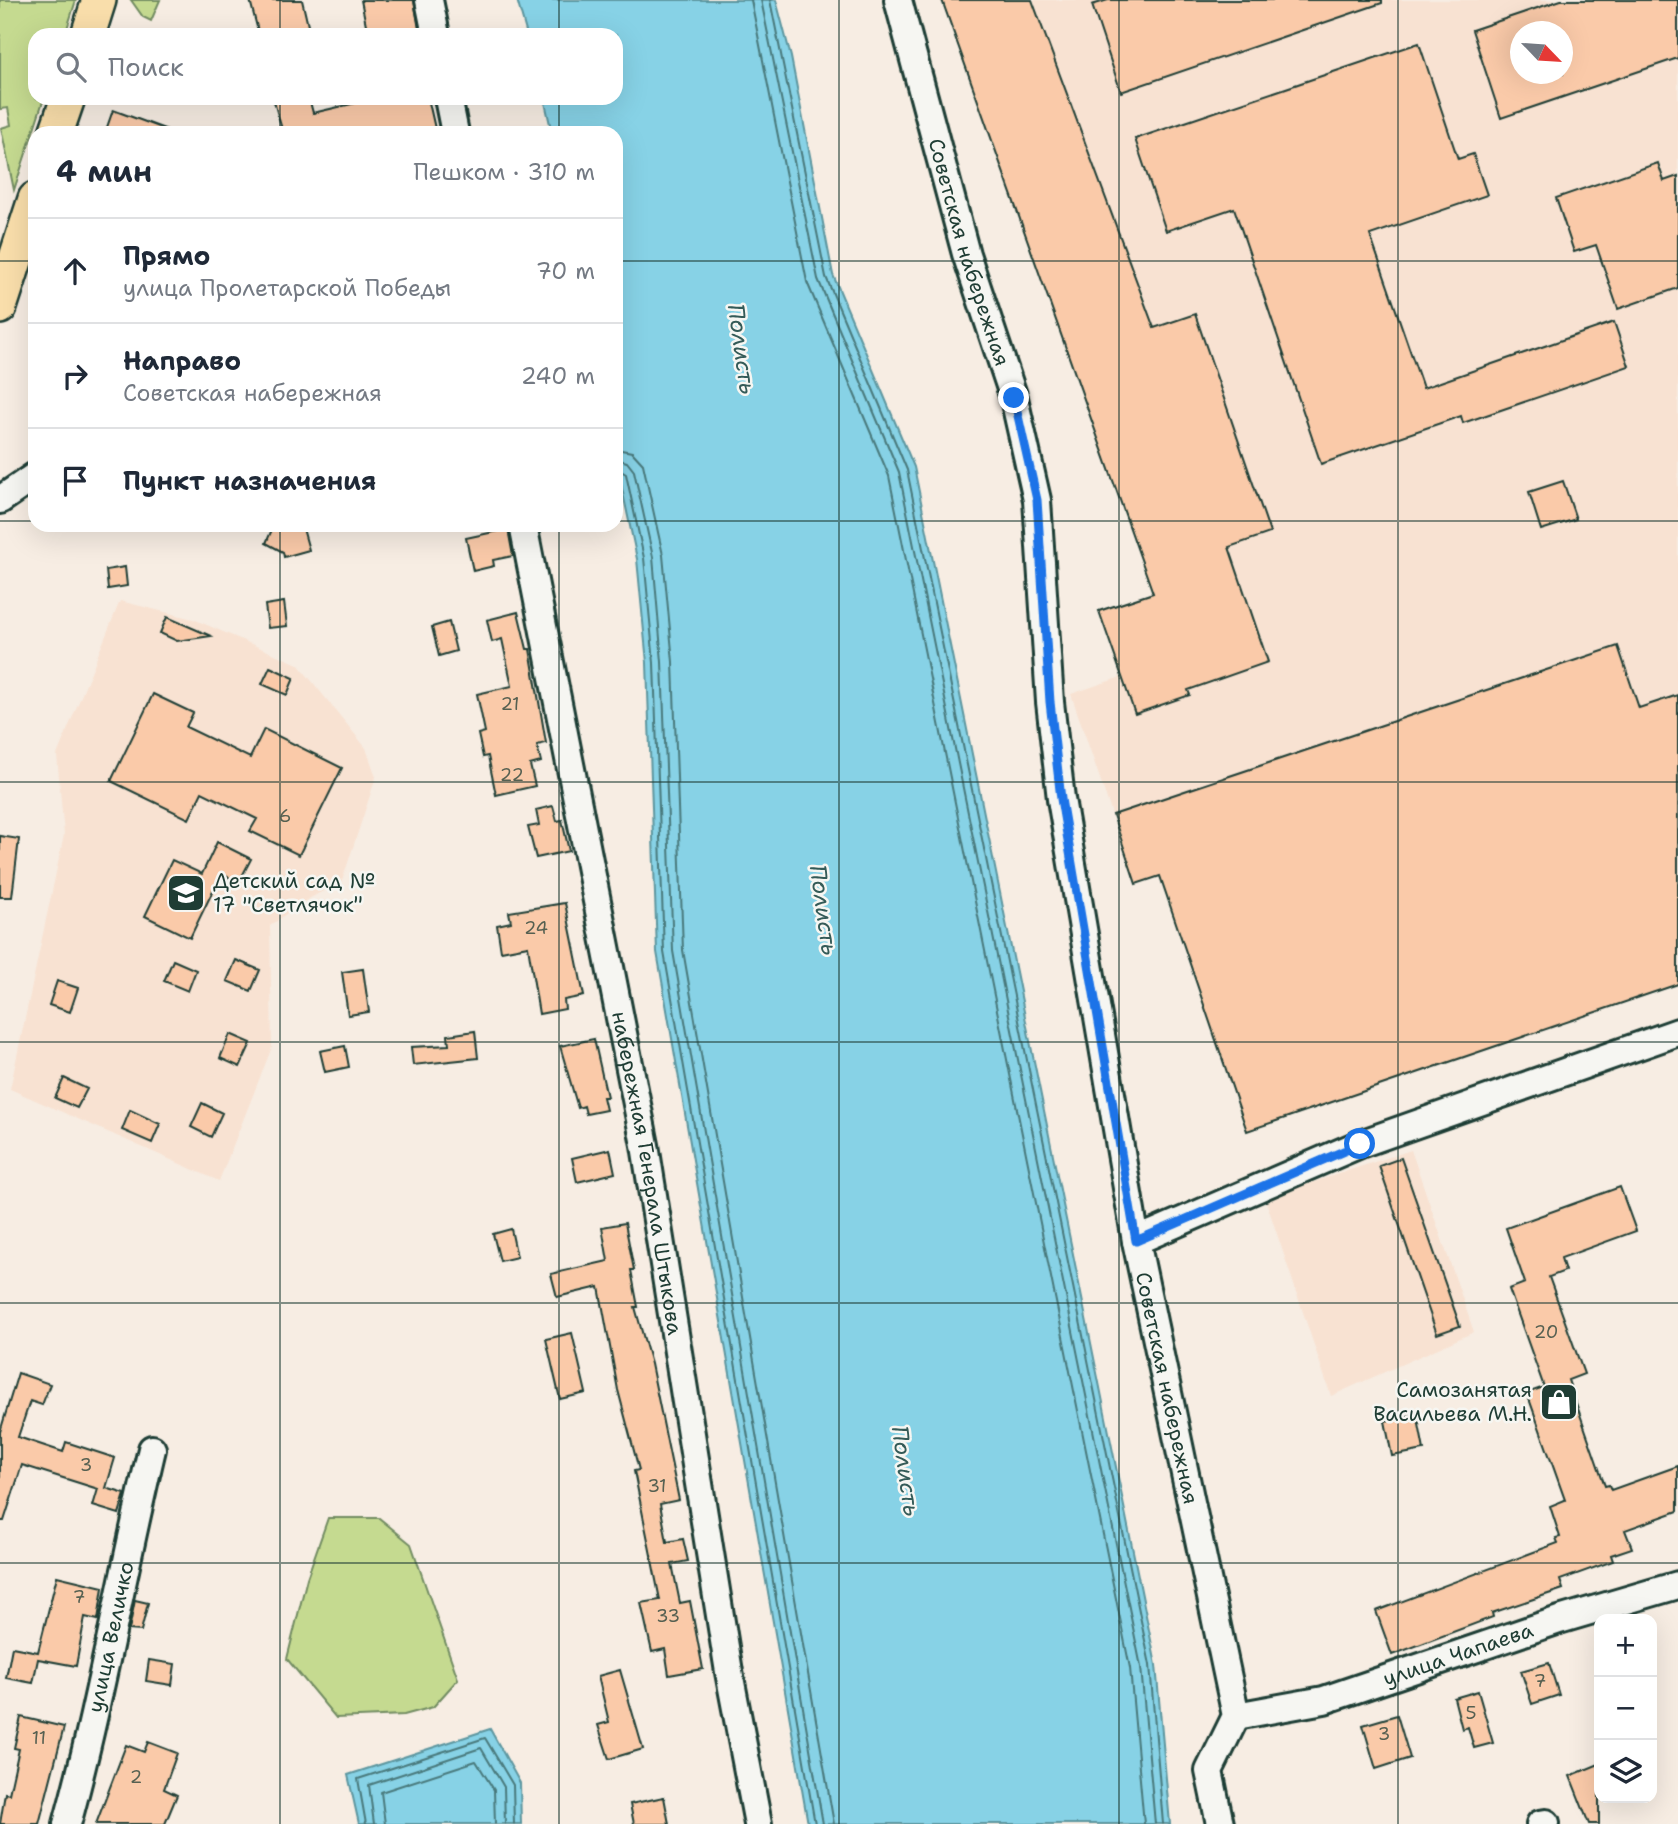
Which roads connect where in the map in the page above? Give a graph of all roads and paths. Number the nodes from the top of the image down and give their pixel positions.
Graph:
1 (99, 0) edge
2 (429, 0) edge
3 (898, 0) edge
4 (90, 28) edge
5 (435, 28) edge
6 (66, 105) edge
7 (449, 105) edge
8 (59, 126) edge
9 (454, 126) edge
10 (28, 221) edge
11 (0, 307) edge
12 (28, 481) edge
13 (0, 500) edge
14 (524, 532) edge
15 (1678, 1032) edge
16 (1136, 1241) junction
17 (152, 1449) dead end
18 (1678, 1585) edge
19 (1236, 1716) junction
20 (67, 1824) edge
21 (758, 1824) edge
22 (1220, 1824) edge

1 - 4 main road
2 - 5 street
3 - 16 street, Советская набережная
6 - 8 main road
7 - 9 street
10 - 11 main road
12 - 13 street
14 - 21 street, набережная Генерала Штыкова
15 - 16 street
16 - 19 street, Советская набережная
17 - 20 street, улица Величко
18 - 19 street, улица Чапаева
19 - 22 street

